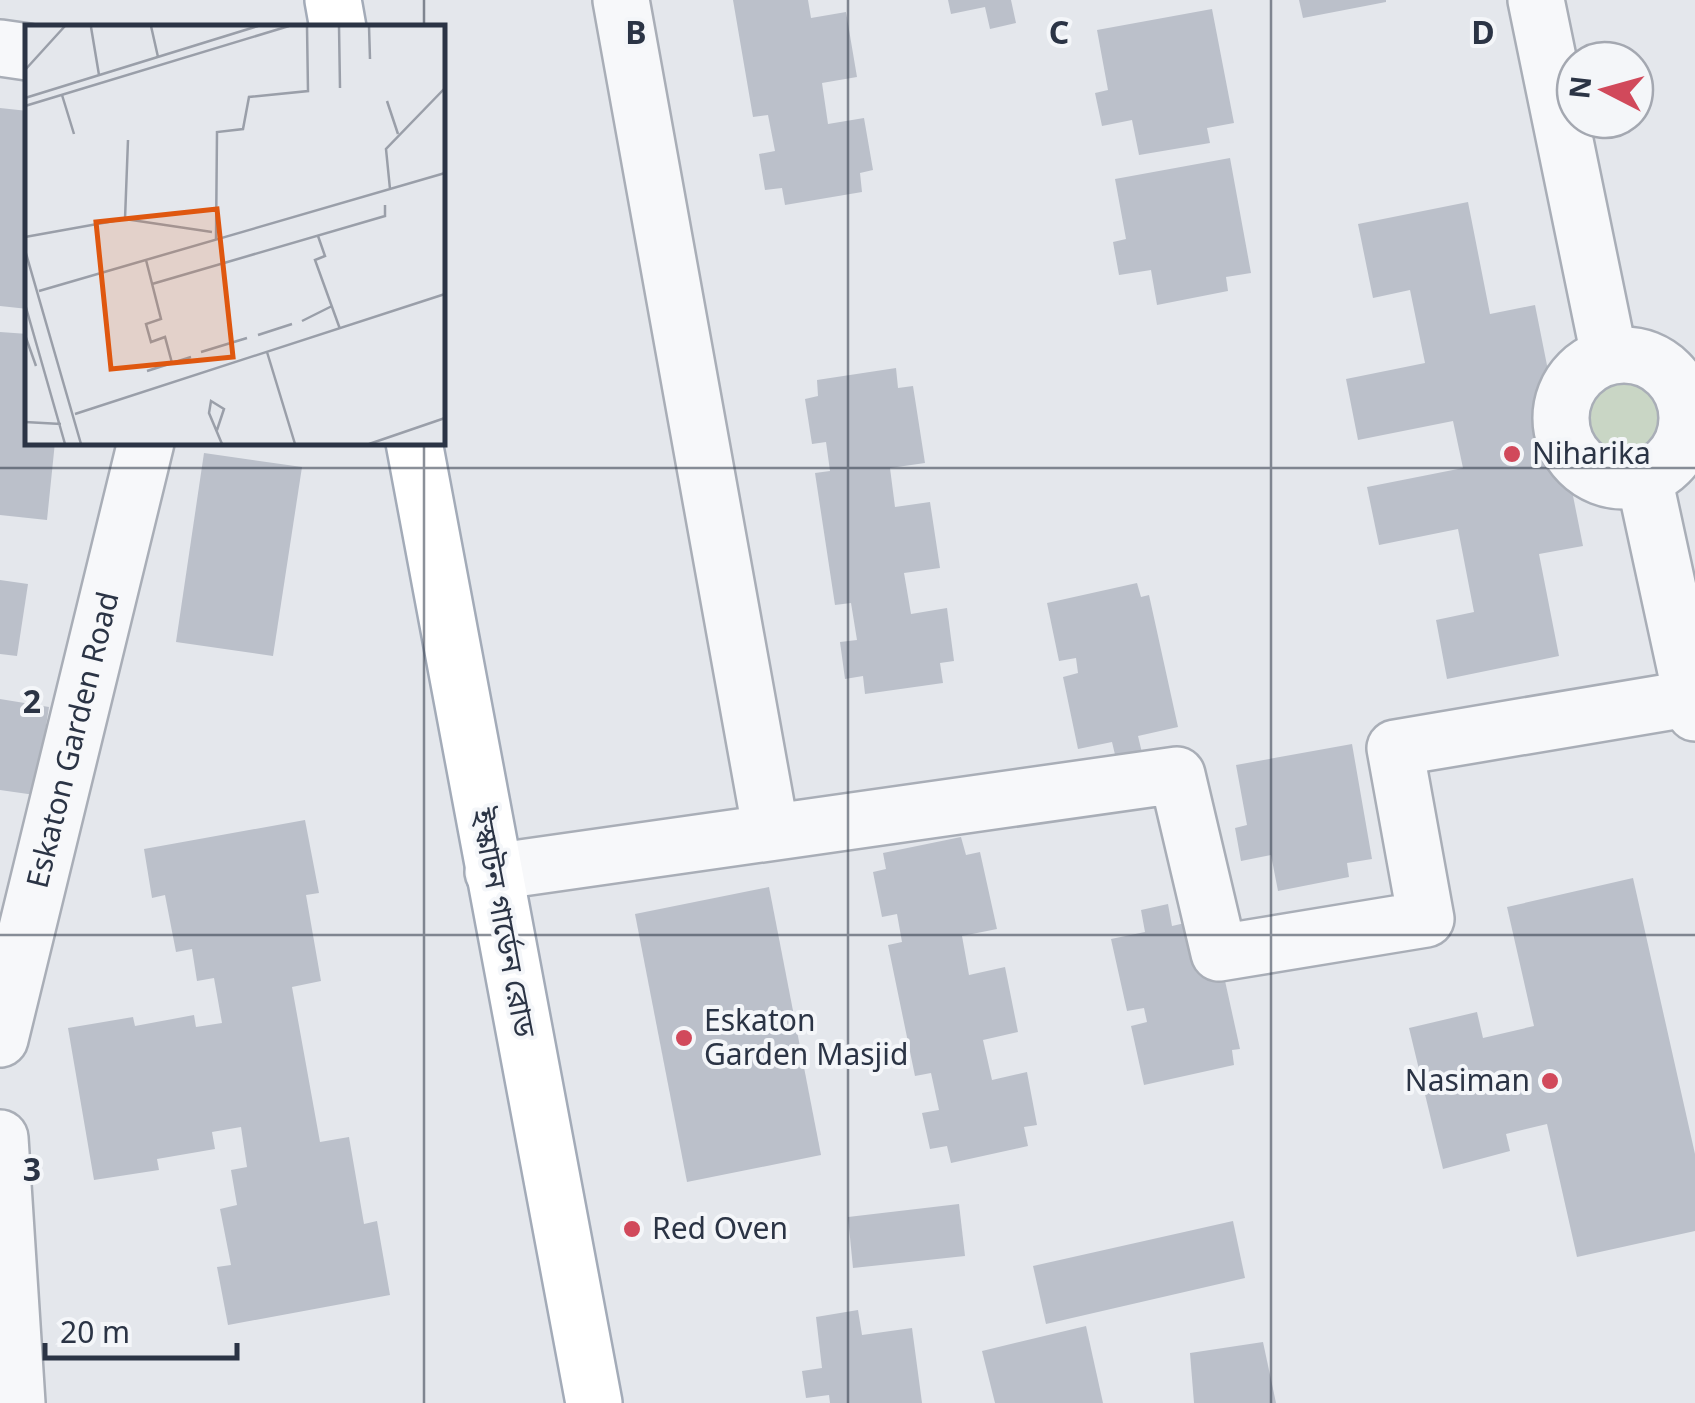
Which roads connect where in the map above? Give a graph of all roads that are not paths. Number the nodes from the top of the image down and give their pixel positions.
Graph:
1 (333, 0) edge
2 (621, 0) edge
3 (1536, 0) edge
4 (337, 25) edge
5 (0, 48) edge
6 (25, 52) edge
7 (1609, 355) junction
8 (145, 445) edge
9 (415, 445) edge
10 (1644, 478) junction
11 (1694, 705) edge
12 (771, 832) junction
13 (492, 872) junction
14 (0, 1039) edge
15 (0, 1138) edge
16 (17, 1403) edge
17 (594, 1403) edge

1 - 4 main road
2 - 12 street
3 - 7 street
5 - 6 street
7 - 10 street
7 - 10 street
8 - 14 street, Eskaton Garden Road
9 - 13 main road, ইস্কাটন গার্ডেন রোড
10 - 11 street
11 - 12 street
12 - 13 street
13 - 17 main road, ইস্কাটন গার্ডেন রোড
15 - 16 street

